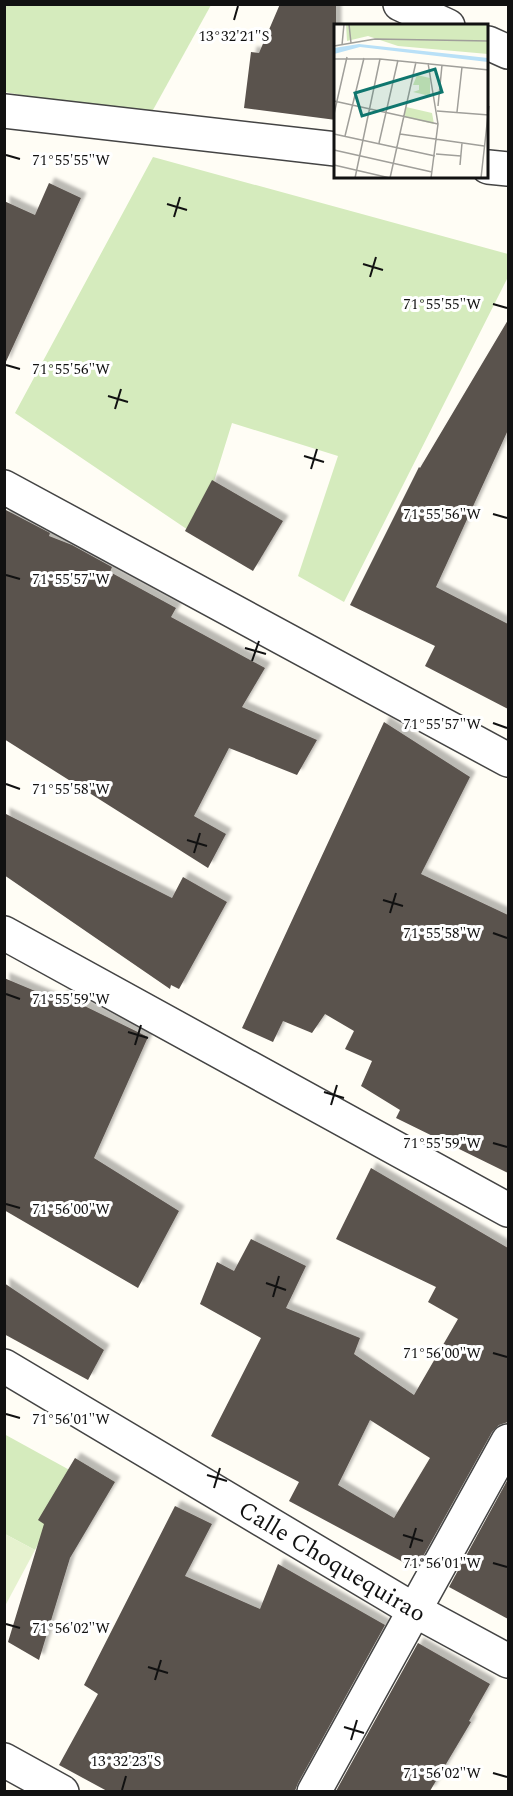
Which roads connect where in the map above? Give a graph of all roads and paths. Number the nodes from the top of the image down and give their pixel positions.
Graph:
1 (400, 4) edge
2 (444, 24) edge
3 (489, 43) edge
4 (508, 52) edge
5 (4, 111) edge
6 (334, 149) edge
7 (489, 166) edge
8 (508, 169) edge
9 (4, 487) edge
10 (508, 760) edge
11 (4, 933) edge
12 (508, 1210) edge
13 (4, 1366) edge
14 (508, 1441) edge
15 (414, 1610) junction
16 (508, 1661) edge
17 (4, 1760) edge
18 (62, 1791) edge
19 (314, 1791) edge

1 - 2 street
3 - 4 street
5 - 6 street
7 - 8 street
9 - 10 street
11 - 12 street
13 - 15 street, Calle Choquequirao
14 - 15 street
15 - 16 street, Calle Choquequirao
15 - 19 street
17 - 18 street

